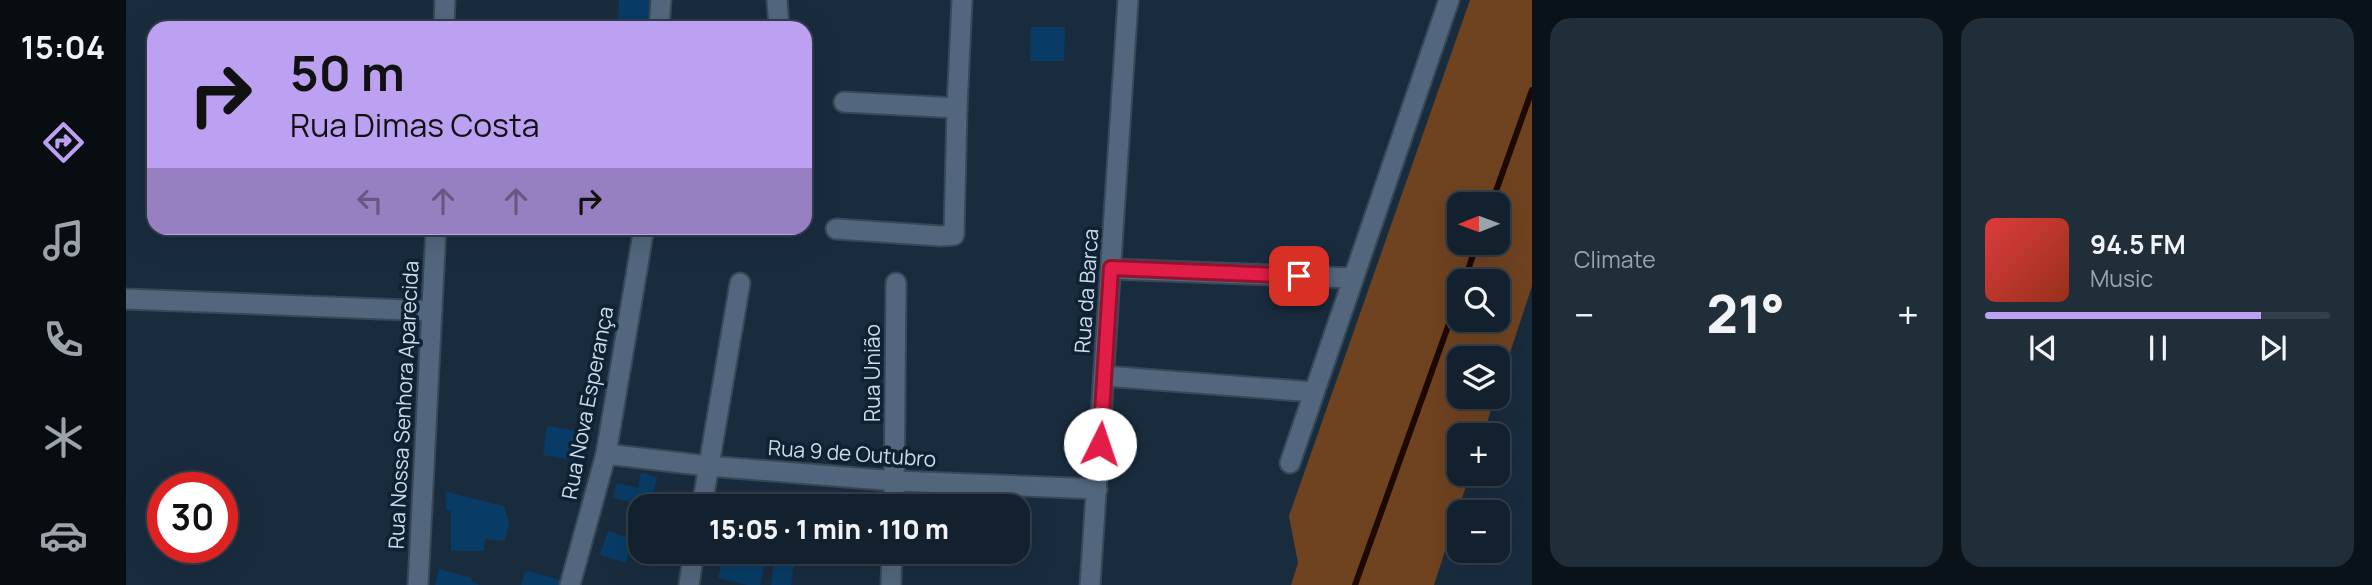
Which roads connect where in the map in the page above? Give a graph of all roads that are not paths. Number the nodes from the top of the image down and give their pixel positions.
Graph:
1 (445, 0) edge
2 (661, 0) edge
3 (777, 0) edge
4 (962, 0) edge
5 (1128, 0) edge
6 (1449, 0) edge
7 (444, 21) edge
8 (660, 21) edge
9 (778, 21) edge
10 (844, 102) dead end
11 (957, 108) junction
12 (836, 229) dead end
13 (436, 235) edge
14 (643, 235) edge
15 (1111, 268) junction
16 (1353, 278) junction
17 (740, 283) dead end
18 (896, 283) dead end
19 (126, 299) edge
20 (432, 312) junction
21 (1104, 376) junction
22 (1314, 391) junction
23 (606, 454) junction
24 (1290, 463) dead end
25 (708, 466) junction
26 (895, 481) junction
27 (1097, 489) junction
28 (704, 494) edge
29 (894, 494) edge
30 (693, 564) edge
31 (892, 564) edge
32 (418, 585) edge
33 (570, 585) edge
34 (689, 585) edge
35 (891, 585) edge
36 (1090, 585) edge

1 - 7 street
2 - 8 street
3 - 9 street
4 - 11 street
5 - 15 street, Rua da Barca
6 - 16 street
10 - 11 street
11 - 12 street
13 - 20 street, Rua Nossa Senhora Aparecida
14 - 23 street, Rua Nova Esperança
15 - 16 street
15 - 21 street, Rua da Barca
16 - 22 street
17 - 25 street
18 - 26 street, Rua União
19 - 20 street
20 - 32 street, Rua Nossa Senhora Aparecida
21 - 22 street
21 - 27 street, Rua da Barca
22 - 24 street
23 - 25 street, Rua 9 de Outubro
23 - 33 street, Rua Nova Esperança
25 - 26 street, Rua 9 de Outubro
25 - 28 street
26 - 27 street, Rua 9 de Outubro
26 - 29 street, Rua União
27 - 36 street, Rua da Barca
30 - 34 street
31 - 35 street

